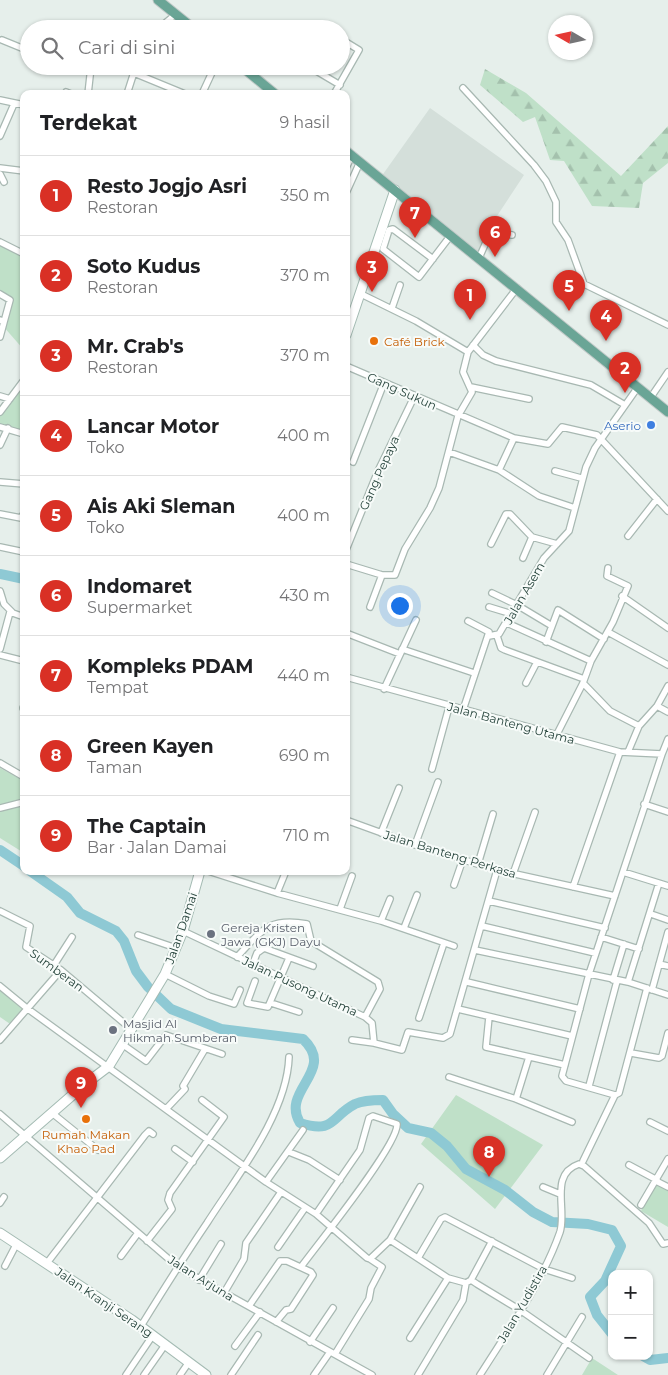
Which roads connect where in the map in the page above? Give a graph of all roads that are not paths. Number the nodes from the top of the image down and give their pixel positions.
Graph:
1 (158, 0) edge
2 (176, 14) junction
3 (169, 20) edge
4 (183, 20) edge
5 (2, 40) dead end
6 (350, 44) edge
7 (20, 47) edge
8 (350, 67) edge
9 (89, 75) edge
10 (133, 75) edge
11 (147, 75) edge
12 (211, 75) edge
13 (252, 75) edge
14 (323, 75) edge
15 (345, 75) edge
16 (340, 85) junction
17 (463, 88) dead end
18 (88, 90) edge
19 (128, 90) edge
20 (177, 90) edge
21 (204, 90) edge
22 (268, 90) edge
23 (337, 90) edge
24 (0, 100) edge
25 (14, 104) junction
26 (20, 105) edge
27 (0, 136) edge
28 (350, 154) edge
29 (360, 162) junction
30 (0, 168) edge
31 (20, 170) edge
32 (0, 174) edge
33 (4, 182) dead end
34 (350, 184) edge
35 (395, 190) junction
36 (451, 235) junction
37 (512, 235) dead end
38 (0, 242) edge
39 (20, 252) edge
40 (479, 258) junction
41 (432, 259) junction
42 (400, 285) dead end
43 (517, 288) junction
44 (359, 293) junction
45 (0, 294) edge
46 (392, 308) junction
47 (2, 321) edge
48 (350, 323) edge
49 (668, 325) edge
50 (0, 338) edge
51 (473, 345) junction
52 (468, 352) junction
53 (350, 368) edge
54 (668, 372) edge
55 (384, 383) junction
56 (20, 385) edge
57 (471, 387) junction
58 (638, 387) junction
59 (0, 396) edge
60 (414, 396) junction
61 (651, 398) junction
62 (10, 399) junction
63 (529, 399) dead end
64 (625, 405) junction
65 (0, 412) edge
66 (668, 412) edge
67 (458, 416) junction
68 (0, 427) edge
69 (8, 428) junction
70 (20, 432) edge
71 (514, 438) junction
72 (601, 440) junction
73 (0, 445) edge
74 (449, 452) junction
75 (353, 462) dead end
76 (499, 470) junction
77 (555, 471) dead end
78 (581, 478) junction
79 (0, 482) edge
80 (20, 484) edge
81 (657, 499) junction
82 (575, 508) junction
83 (668, 511) edge
84 (0, 514) edge
85 (20, 518) edge
86 (628, 536) dead end
87 (532, 537) junction
88 (350, 540) edge
89 (561, 541) junction
90 (491, 544) dead end
91 (0, 547) edge
92 (20, 551) edge
93 (523, 558) dead end
94 (350, 565) edge
95 (608, 568) dead end
96 (382, 575) junction
97 (0, 591) edge
98 (492, 593) dead end
99 (622, 596) junction
100 (517, 605) junction
101 (490, 606) dead end
102 (370, 607) dead end
103 (12, 612) junction
104 (512, 614) junction
105 (20, 615) edge
106 (416, 620) dead end
107 (468, 621) dead end
108 (507, 622) junction
109 (552, 626) junction
110 (668, 628) edge
111 (608, 632) junction
112 (350, 634) edge
113 (489, 636) junction
114 (497, 636) junction
115 (604, 639) junction
116 (546, 642) junction
117 (0, 649) edge
118 (401, 652) junction
119 (0, 655) edge
120 (20, 660) edge
121 (591, 661) junction
122 (537, 662) junction
123 (668, 665) edge
124 (474, 673) junction
125 (350, 678) edge
126 (584, 681) junction
127 (526, 683) dead end
128 (668, 686) edge
129 (384, 689) junction
130 (656, 706) junction
131 (449, 707) junction
132 (463, 710) junction
133 (668, 712) edge
134 (639, 726) junction
135 (556, 736) junction
136 (668, 739) edge
137 (620, 752) junction
138 (628, 752) junction
139 (662, 754) junction
140 (0, 763) edge
141 (432, 769) dead end
142 (20, 775) edge
143 (438, 782) dead end
144 (399, 788) dead end
145 (20, 803) edge
146 (644, 804) junction
147 (0, 808) edge
148 (535, 812) dead end
149 (668, 812) edge
150 (493, 814) dead end
151 (350, 821) edge
152 (380, 832) junction
153 (414, 845) junction
154 (463, 859) junction
155 (478, 864) junction
156 (497, 870) junction
157 (623, 872) junction
158 (514, 874) junction
159 (199, 875) edge
160 (221, 875) edge
161 (284, 875) edge
162 (352, 876) dead end
163 (658, 883) junction
164 (454, 885) dead end
165 (668, 886) edge
166 (573, 887) junction
167 (277, 893) junction
168 (416, 895) dead end
169 (615, 896) junction
170 (390, 899) dead end
171 (489, 901) junction
172 (340, 909) junction
173 (0, 910) edge
174 (650, 914) junction
175 (668, 920) edge
176 (381, 921) junction
177 (482, 926) junction
178 (404, 928) junction
179 (605, 928) junction
180 (183, 931) junction
181 (668, 932) edge
182 (138, 935) dead end
183 (72, 937) dead end
184 (601, 937) junction
185 (444, 943) junction
186 (624, 944) junction
187 (454, 946) dead end
188 (176, 948) junction
189 (474, 950) junction
190 (639, 950) junction
191 (595, 953) junction
192 (238, 957) junction
193 (290, 958) junction
194 (659, 964) junction
195 (54, 965) junction
196 (252, 966) junction
197 (313, 966) dead end
198 (668, 966) edge
199 (61, 970) junction
200 (164, 974) junction
201 (589, 974) junction
202 (281, 978) junction
203 (615, 980) junction
204 (255, 981) dead end
205 (467, 982) junction
206 (628, 982) junction
207 (0, 986) edge
208 (649, 989) junction
209 (240, 990) dead end
210 (668, 995) edge
211 (271, 1003) junction
212 (458, 1008) junction
213 (28, 1009) junction
214 (580, 1009) junction
215 (299, 1012) dead end
216 (365, 1017) junction
217 (489, 1017) junction
218 (420, 1018) dead end
219 (131, 1030) junction
220 (668, 1033) edge
221 (572, 1036) junction
222 (0, 1040) edge
223 (352, 1040) dead end
224 (374, 1043) junction
225 (122, 1044) junction
226 (205, 1049) junction
227 (631, 1053) junction
228 (222, 1054) dead end
229 (529, 1057) junction
230 (289, 1058) dead end
231 (565, 1065) junction
232 (109, 1066) junction
233 (449, 1076) dead end
234 (589, 1086) junction
235 (615, 1096) junction
236 (516, 1099) junction
237 (202, 1100) dead end
238 (167, 1108) junction
239 (52, 1113) junction
240 (0, 1114) edge
241 (572, 1122) dead end
242 (650, 1122) dead end
243 (303, 1130) dead end
244 (668, 1132) edge
245 (153, 1134) dead end
246 (25, 1136) junction
247 (209, 1138) junction
248 (98, 1150) dead end
249 (175, 1150) dead end
250 (288, 1152) junction
251 (0, 1158) edge
252 (668, 1159) edge
253 (583, 1161) dead end
254 (193, 1162) junction
255 (629, 1165) dead end
256 (245, 1166) junction
257 (340, 1180) junction
258 (657, 1180) junction
259 (266, 1182) junction
260 (420, 1187) dead end
261 (668, 1187) edge
262 (543, 1188) dead end
263 (281, 1192) junction
264 (560, 1194) junction
265 (97, 1197) junction
266 (641, 1205) dead end
267 (304, 1208) junction
268 (316, 1214) junction
269 (330, 1226) junction
270 (0, 1232) edge
271 (138, 1233) junction
272 (390, 1240) junction
273 (147, 1241) junction
274 (492, 1241) junction
275 (668, 1243) edge
276 (17, 1244) junction
277 (221, 1244) dead end
278 (278, 1246) dead end
279 (121, 1256) dead end
280 (418, 1258) junction
281 (370, 1259) junction
282 (47, 1263) junction
283 (5, 1266) dead end
284 (178, 1267) junction
285 (302, 1267) junction
286 (544, 1269) junction
287 (448, 1278) junction
288 (572, 1278) dead end
289 (200, 1280) junction
290 (468, 1282) junction
291 (224, 1293) junction
292 (249, 1306) junction
293 (333, 1308) dead end
294 (520, 1310) junction
295 (260, 1312) junction
296 (582, 1317) dead end
297 (276, 1322) junction
298 (141, 1326) junction
299 (153, 1335) junction
300 (258, 1335) dead end
301 (410, 1338) dead end
302 (310, 1342) junction
303 (567, 1342) junction
304 (165, 1344) junction
305 (235, 1346) dead end
306 (332, 1353) junction
307 (589, 1358) dead end
308 (189, 1362) junction
309 (203, 1374) edge
310 (126, 1375) edge
311 (144, 1375) edge
312 (180, 1375) edge
313 (230, 1375) edge
314 (314, 1375) edge
315 (372, 1375) edge
316 (418, 1375) edge
317 (480, 1375) edge
318 (547, 1375) edge

1 - 2 main road
2 - 3 street
2 - 4 main road
5 - 7 street
6 - 8 street
9 - 18 street
10 - 19 street
11 - 20 street
12 - 21 street
13 - 22 main road
14 - 16 street
15 - 16 street
16 - 23 street
17 - 49 street
24 - 25 street
25 - 26 street
25 - 27 street
28 - 29 main road
29 - 34 street
29 - 35 main road
30 - 31 street
32 - 33 street
35 - 36 main road
35 - 44 main road
36 - 40 main road
36 - 41 street
37 - 40 street
38 - 39 street
40 - 43 main road
41 - 41 street
42 - 46 street
43 - 51 street
43 - 58 main road
44 - 46 street
44 - 48 main road
45 - 47 street
46 - 52 street
47 - 50 street
51 - 52 street
51 - 64 street
52 - 57 street
53 - 55 street, Gang Sukun
54 - 61 street
55 - 60 street, Gang Sukun
55 - 75 street
56 - 62 street
57 - 63 street
57 - 67 street
58 - 61 main road
58 - 64 street, Jalan Asem
59 - 62 street
60 - 67 street, Gang Sukun
60 - 88 street, Gang Pepaya
61 - 66 main road
62 - 65 street
64 - 72 street, Jalan Asem
67 - 71 street, Gang Sukun
67 - 74 street
68 - 69 street
69 - 70 street
69 - 73 street
71 - 72 street, Gang Sukun
71 - 76 street
72 - 78 street, Jalan Asem
72 - 81 street
74 - 76 street
74 - 96 street
76 - 82 street
77 - 78 street
78 - 82 street, Jalan Asem
79 - 80 street
81 - 83 street
81 - 86 street
82 - 89 street, Jalan Asem
84 - 85 street
87 - 89 street
87 - 90 street
87 - 93 street
89 - 100 street, Jalan Asem
91 - 92 street
94 - 96 street
95 - 99 street
96 - 102 street
97 - 103 street
98 - 100 street
99 - 110 street
99 - 111 street
100 - 104 street, Jalan Asem
100 - 109 street
101 - 104 street
103 - 105 street
103 - 117 street
104 - 108 street, Jalan Asem
106 - 118 street
107 - 113 street
108 - 114 street, Jalan Asem
108 - 116 street
109 - 115 street
109 - 116 street
111 - 115 street
111 - 123 street
112 - 118 street
113 - 114 street, Jalan Asem
113 - 124 street
114 - 122 street
115 - 121 street
116 - 121 street
118 - 124 street
118 - 129 street
119 - 120 street
121 - 126 street
122 - 126 street
122 - 127 street
124 - 132 street
125 - 129 street, Jalan Banteng Utama
126 - 134 street
126 - 135 street
128 - 130 street
129 - 131 street, Jalan Banteng Utama
130 - 133 street
130 - 134 street
131 - 132 street, Jalan Banteng Utama
131 - 141 street
132 - 135 street, Jalan Banteng Utama
134 - 138 street
135 - 137 street, Jalan Banteng Utama
136 - 139 street
137 - 138 street, Jalan Banteng Utama
137 - 166 street
138 - 139 street, Jalan Banteng Utama
139 - 146 street
140 - 142 street
143 - 153 street
144 - 152 street
145 - 147 street
146 - 149 street
146 - 157 street
148 - 158 street
150 - 155 street
151 - 152 street, Jalan Banteng Perkasa
152 - 153 street, Jalan Banteng Perkasa
153 - 154 street, Jalan Banteng Perkasa
154 - 155 street, Jalan Banteng Perkasa
154 - 164 street
155 - 156 street, Jalan Banteng Perkasa
156 - 158 street, Jalan Banteng Perkasa
156 - 171 street
157 - 163 street
157 - 169 street
158 - 166 street, Jalan Banteng Perkasa
159 - 180 main road, Jalan Damai
160 - 167 street
161 - 167 street
162 - 172 street
163 - 165 street
163 - 174 street
166 - 169 street, Jalan Banteng Perkasa
167 - 172 street
168 - 178 street
169 - 179 street
170 - 176 street
171 - 177 street
171 - 179 street
172 - 176 street
173 - 195 street, Sumberan
174 - 175 street
174 - 190 street
176 - 178 street
177 - 189 street
177 - 191 street
178 - 185 street
179 - 184 street
180 - 188 main road, Jalan Damai
180 - 192 street, Jalan Pusong Utama
181 - 194 street
182 - 188 street
183 - 195 street
184 - 186 street
184 - 191 street
185 - 187 street
185 - 218 street
186 - 190 street
186 - 203 street
188 - 200 main road, Jalan Damai
189 - 201 street
189 - 205 street
190 - 206 street
191 - 201 street
192 - 196 street, Jalan Pusong Utama
192 - 216 street
193 - 196 street
193 - 197 street
193 - 202 street
194 - 198 street
194 - 208 street
195 - 199 street, Sumberan
196 - 202 street, Jalan Pusong Utama
199 - 213 street
199 - 219 street, Sumberan
200 - 209 street
200 - 219 main road, Jalan Damai
201 - 203 street
201 - 214 street
202 - 211 street
202 - 216 street, Jalan Pusong Utama
203 - 206 street
203 - 234 street
204 - 211 street
205 - 212 street
205 - 214 street
206 - 208 street
207 - 213 street
208 - 210 street
208 - 227 street
211 - 215 street
212 - 217 street
212 - 224 street
213 - 222 street
213 - 232 street
214 - 221 street
216 - 224 street, Jalan Pusong Utama
217 - 221 street
217 - 229 street
219 - 225 main road, Jalan Damai
220 - 227 street
221 - 231 street
223 - 224 street
225 - 226 street
225 - 232 main road, Jalan Damai
226 - 228 street
226 - 238 street
227 - 235 street
229 - 231 street
229 - 236 street
230 - 256 street
231 - 234 street
232 - 238 street
232 - 239 main road, Jalan Damai
233 - 236 street
234 - 235 street
235 - 253 street
236 - 241 street
237 - 247 street
238 - 247 street
239 - 246 main road, Jalan Damai
239 - 248 street
240 - 246 street, Jalan Arjuna
242 - 244 street
243 - 250 street
245 - 265 street
246 - 251 main road, Jalan Damai
246 - 265 street, Jalan Arjuna
247 - 254 street
247 - 256 street
249 - 254 street
250 - 257 street
250 - 259 street
252 - 258 street
254 - 273 street
255 - 258 street
256 - 259 street
256 - 284 street
257 - 268 street
257 - 269 street
258 - 261 street
258 - 266 street
259 - 263 street
260 - 272 street
262 - 264 street
263 - 267 street
263 - 291 street
264 - 275 street
264 - 286 street, Jalan Yudistira
265 - 271 street, Jalan Arjuna
265 - 282 street
267 - 268 street
267 - 278 street
268 - 269 street
269 - 281 street
269 - 285 street
270 - 276 main road, Jalan Kranji Serang
271 - 273 street, Jalan Arjuna
271 - 279 street
272 - 280 street
272 - 281 street
273 - 284 street, Jalan Arjuna
274 - 280 street
274 - 286 street
274 - 290 street
276 - 282 main road, Jalan Kranji Serang
276 - 283 street
277 - 289 street
280 - 287 street
281 - 306 street
282 - 298 main road, Jalan Kranji Serang
284 - 289 street, Jalan Arjuna
284 - 298 street
285 - 292 street
285 - 297 street
286 - 288 street
286 - 294 street, Jalan Yudistira
287 - 290 street
287 - 301 street
289 - 291 street, Jalan Arjuna
290 - 294 street
290 - 316 street
291 - 292 street, Jalan Arjuna
292 - 295 street, Jalan Arjuna
293 - 302 street
294 - 303 street
294 - 317 street, Jalan Yudistira
295 - 297 street, Jalan Arjuna
295 - 305 street
296 - 303 street
297 - 302 street, Jalan Arjuna
298 - 299 main road, Jalan Kranji Serang
299 - 304 main road, Jalan Kranji Serang
299 - 310 street
300 - 313 street
302 - 306 street, Jalan Arjuna
303 - 307 street
303 - 318 street
304 - 308 main road, Jalan Kranji Serang
304 - 311 street
306 - 314 street
306 - 315 street, Jalan Arjuna
308 - 309 main road, Jalan Kranji Serang
308 - 312 street

